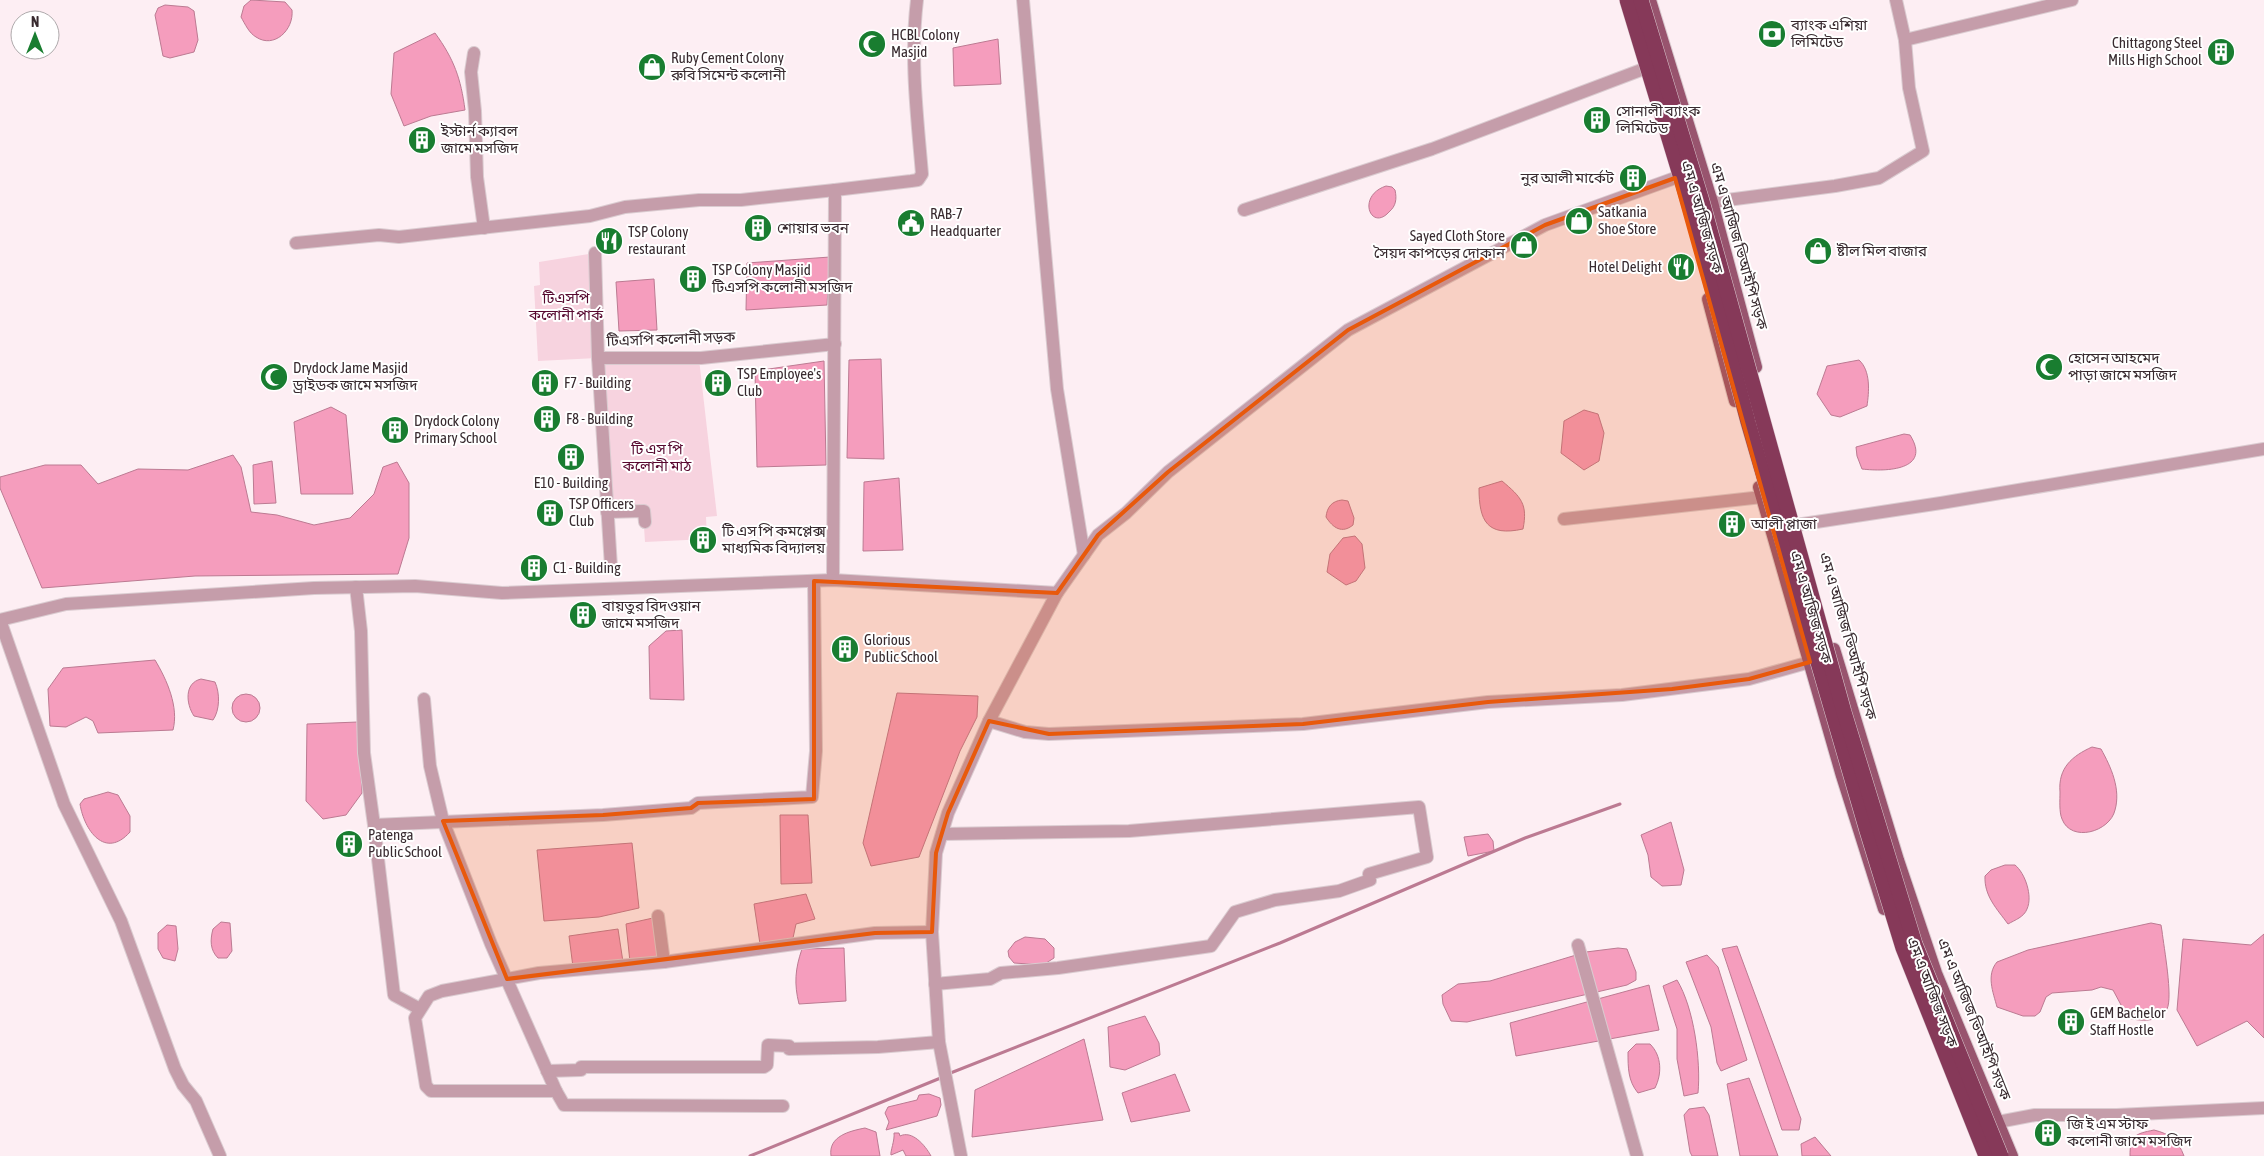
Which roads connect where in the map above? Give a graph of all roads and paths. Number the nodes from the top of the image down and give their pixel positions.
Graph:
1 (917, 0) edge
2 (1023, 0) edge
3 (1620, 0) edge
4 (1627, 0) edge
5 (1641, 0) edge
6 (1650, 0) edge
7 (1896, 0) edge
8 (2072, 0) edge
9 (1905, 40) junction
10 (474, 53) dead end
11 (1641, 70) junction
12 (1675, 178) junction
13 (835, 190) junction
14 (1712, 202) junction
15 (1244, 210) dead end
16 (484, 228) junction
17 (296, 243) dead end
18 (595, 253) dead end
19 (834, 344) junction
20 (598, 358) junction
21 (2264, 449) edge
22 (1762, 496) junction
23 (607, 512) junction
24 (1564, 519) dead end
25 (645, 522) dead end
26 (1798, 524) junction
27 (1771, 529) junction
28 (1084, 555) junction
29 (611, 567) dead end
30 (833, 580) junction
31 (814, 581) junction
32 (356, 587) junction
33 (1057, 592) junction
34 (0, 620) edge
35 (1810, 662) junction
36 (424, 699) dead end
37 (988, 721) junction
38 (443, 821) junction
39 (374, 825) junction
40 (942, 834) junction
41 (658, 916) dead end
42 (932, 932) junction
43 (1578, 945) dead end
44 (664, 962) junction
45 (507, 979) junction
46 (935, 984) junction
47 (420, 1010) junction
48 (939, 1042) junction
49 (547, 1071) junction
50 (556, 1090) junction
51 (783, 1106) dead end
52 (2264, 1108) edge
53 (1998, 1122) junction
54 (220, 1156) edge
55 (961, 1156) edge
56 (1637, 1156) edge
57 (1980, 1156) edge
58 (1986, 1156) edge
59 (2001, 1156) edge
60 (2012, 1156) edge

1 - 13 street
2 - 28 street
3 - 11 main road, এম এ আজিজ সড়ক
4 - 58 highway, bridge
5 - 59 highway, bridge
6 - 14 main road, এম এ আজিজ ভিআইপি সড়ক
7 - 9 street
8 - 9 street
9 - 14 street
10 - 16 street
11 - 12 main road, এম এ আজিজ সড়ক
11 - 15 street
12 - 22 main road, এম এ আজিজ সড়ক
12 - 28 street
13 - 16 street
13 - 19 street
14 - 26 main road, এম এ আজিজ ভিআইপি সড়ক
16 - 17 street
18 - 20 street
19 - 20 street, টিএসপি কলোনী সড়ক
19 - 30 street
20 - 23 street, টিএসপি কলোনী সড়ক
21 - 26 street
22 - 24 street
22 - 27 main road, এম এ আজিজ সড়ক
23 - 25 street
23 - 29 street, টিএসপি কলোনী সড়ক
26 - 27 street
26 - 53 main road, এম এ আজিজ ভিআইপি সড়ক
27 - 35 main road, এম এ আজিজ সড়ক
28 - 33 street
30 - 31 street
30 - 33 street
31 - 32 street
31 - 38 street
32 - 34 street
32 - 39 street
33 - 37 street
34 - 54 street
35 - 37 street
35 - 57 main road, এম এ আজিজ সড়ক
36 - 38 street
37 - 40 street
38 - 39 street
38 - 45 street
39 - 47 street
40 - 42 street
40 - 46 street
41 - 44 street
42 - 44 street
42 - 46 street
43 - 56 street
44 - 45 street
45 - 47 street
45 - 49 street
46 - 48 street
47 - 50 street
48 - 49 street
48 - 55 street
49 - 50 street
50 - 51 street
52 - 53 street
53 - 60 main road, এম এ আজিজ ভিআইপি সড়ক

